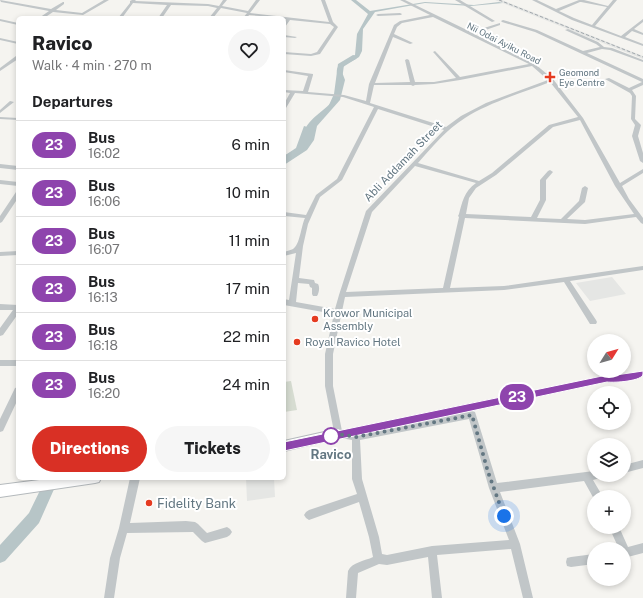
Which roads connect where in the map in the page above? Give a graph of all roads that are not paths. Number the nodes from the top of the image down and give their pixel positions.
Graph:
1 (107, 0) edge
2 (225, 0) edge
3 (258, 0) edge
4 (323, 0) edge
5 (402, 0) edge
6 (456, 0) edge
7 (534, 0) edge
8 (581, 0) edge
9 (615, 0) edge
10 (1, 1) edge
11 (133, 1) edge
12 (63, 3) dead end
13 (170, 3) junction
14 (221, 7) junction
15 (610, 7) junction
16 (53, 10) junction
17 (557, 10) junction
18 (478, 11) junction
19 (249, 13) junction
20 (400, 14) dead end
21 (378, 15) dead end
22 (391, 15) junction
23 (44, 16) edge
24 (122, 16) edge
25 (161, 16) edge
26 (213, 16) edge
27 (247, 16) edge
28 (273, 16) edge
29 (434, 16) junction
30 (286, 18) edge
31 (289, 18) junction
32 (0, 20) edge
33 (643, 20) edge
34 (493, 22) junction
35 (501, 22) junction
36 (286, 23) edge
37 (332, 23) junction
38 (16, 24) edge
39 (397, 24) junction
40 (593, 26) junction
41 (488, 27) junction
42 (567, 30) dead end
43 (632, 30) junction
44 (470, 34) junction
45 (643, 34) edge
46 (392, 35) junction
47 (286, 36) edge
48 (622, 36) junction
49 (295, 37) dead end
50 (0, 39) edge
51 (6, 41) junction
52 (16, 43) edge
53 (411, 43) dead end
54 (0, 44) edge
55 (643, 45) edge
56 (603, 48) junction
57 (435, 52) dead end
58 (286, 53) edge
59 (582, 53) junction
60 (16, 58) edge
61 (407, 60) dead end
62 (643, 61) edge
63 (532, 65) junction
64 (0, 70) edge
65 (286, 71) edge
66 (460, 79) junction
67 (607, 79) dead end
68 (552, 80) junction
69 (643, 82) edge
70 (371, 84) junction
71 (413, 85) junction
72 (629, 90) junction
73 (286, 91) edge
74 (293, 92) junction
75 (305, 93) junction
76 (12, 102) dead end
77 (368, 102) junction
78 (286, 104) edge
79 (376, 106) junction
80 (0, 112) edge
81 (16, 113) edge
82 (2, 118) edge
83 (581, 118) junction
84 (16, 119) edge
85 (447, 129) junction
86 (643, 161) edge
87 (415, 164) junction
88 (0, 166) edge
89 (16, 168) edge
90 (643, 171) edge
91 (550, 172) dead end
92 (0, 182) edge
93 (480, 183) junction
94 (16, 184) edge
95 (618, 186) junction
96 (585, 188) dead end
97 (16, 196) edge
98 (286, 214) edge
99 (637, 215) junction
100 (461, 216) junction
101 (308, 217) junction
102 (533, 219) junction
103 (0, 221) edge
104 (562, 221) junction
105 (643, 222) edge
106 (300, 246) junction
107 (16, 253) edge
108 (286, 253) edge
109 (0, 254) edge
110 (643, 268) edge
111 (295, 280) junction
112 (566, 280) junction
113 (446, 291) junction
114 (315, 294) dead end
115 (342, 295) junction
116 (286, 302) edge
117 (292, 304) junction
118 (0, 307) edge
119 (16, 308) edge
120 (16, 311) edge
121 (338, 312) junction
122 (593, 322) dead end
123 (0, 333) edge
124 (0, 363) edge
125 (16, 363) edge
126 (16, 394) edge
127 (0, 428) edge
128 (338, 434) junction
129 (356, 437) junction
130 (286, 446) edge
131 (643, 464) edge
132 (631, 467) edge
133 (586, 478) joint
134 (84, 480) edge
135 (135, 480) edge
136 (494, 488) junction
137 (594, 490) edge
138 (0, 491) edge
139 (362, 497) junction
140 (309, 515) dead end
141 (124, 528) junction
142 (227, 532) dead end
143 (515, 544) junction
144 (643, 548) edge
145 (631, 550) edge
146 (432, 551) junction
147 (378, 559) junction
148 (587, 560) edge
149 (571, 562) dead end
150 (109, 598) edge
151 (351, 598) edge
152 (437, 598) edge
153 (528, 598) edge

1 - 16 street
2 - 14 street
3 - 19 street
4 - 37 street
5 - 29 street, Nii Odai Ayiku Road
6 - 18 street
7 - 17 street
8 - 15 street
8 - 17 street
9 - 15 street
10 - 16 street
11 - 13 street
11 - 24 street
12 - 16 street
13 - 14 street
13 - 25 street
14 - 19 street
14 - 26 street
15 - 40 street
16 - 23 street
17 - 40 street
18 - 34 street
18 - 35 street
19 - 27 street
19 - 28 street
20 - 22 street
21 - 22 street
22 - 39 street
29 - 39 street
29 - 44 street, Nii Odai Ayiku Road
30 - 31 street
31 - 36 street
31 - 37 street
32 - 38 street
33 - 43 street
34 - 35 street
34 - 41 street
35 - 41 street
35 - 59 street
37 - 58 street
39 - 46 street
40 - 48 street
41 - 44 street
42 - 56 street
43 - 45 street
43 - 48 street
44 - 63 street, Nii Odai Ayiku Road
46 - 53 street
46 - 70 street
47 - 49 street
48 - 55 street
50 - 51 street
51 - 52 street
51 - 54 street
56 - 59 street
56 - 62 street
57 - 66 street
59 - 69 street
60 - 64 street
61 - 71 street
63 - 66 street
63 - 68 street, Nii Odai Ayiku Road
65 - 75 street
66 - 71 street
67 - 72 street
68 - 83 street, Nii Odai Ayiku Road
68 - 85 street, Abli Addamah Street
69 - 72 street
70 - 71 street
70 - 77 street
72 - 86 street
73 - 74 street
74 - 75 street
74 - 78 street
75 - 77 street
76 - 80 street
77 - 79 street
79 - 85 street
79 - 101 street
81 - 82 street
82 - 84 street
83 - 93 street
83 - 95 street, Nii Odai Ayiku Road
85 - 87 street, Abli Addamah Street
87 - 93 street
87 - 115 street, Abli Addamah Street
88 - 89 street
90 - 95 street
91 - 102 street
92 - 94 street
93 - 100 street
95 - 99 street, Nii Odai Ayiku Road
96 - 104 street
97 - 103 street
98 - 101 street
99 - 104 street
99 - 105 street, Nii Odai Ayiku Road
100 - 102 street
100 - 113 street
101 - 106 street
102 - 104 street
106 - 108 street
106 - 111 street
107 - 109 street
110 - 112 street
111 - 114 street
111 - 117 street
112 - 113 street
112 - 122 street
113 - 115 street
115 - 121 street, Abli Addamah Street
116 - 117 street
117 - 121 street
118 - 119 street
120 - 123 street
121 - 128 street, Abli Addamah Street
124 - 125 street
126 - 127 street
128 - 129 street
128 - 130 main road
129 - 136 street
129 - 139 street
131 - 132 street
133 - 136 street
133 - 137 street
134 - 138 main road
135 - 141 street
136 - 143 street
139 - 140 street
139 - 147 street
141 - 142 street
141 - 150 street
143 - 146 street
143 - 153 street
144 - 145 street
146 - 147 street
146 - 152 street
147 - 151 street
148 - 149 street

